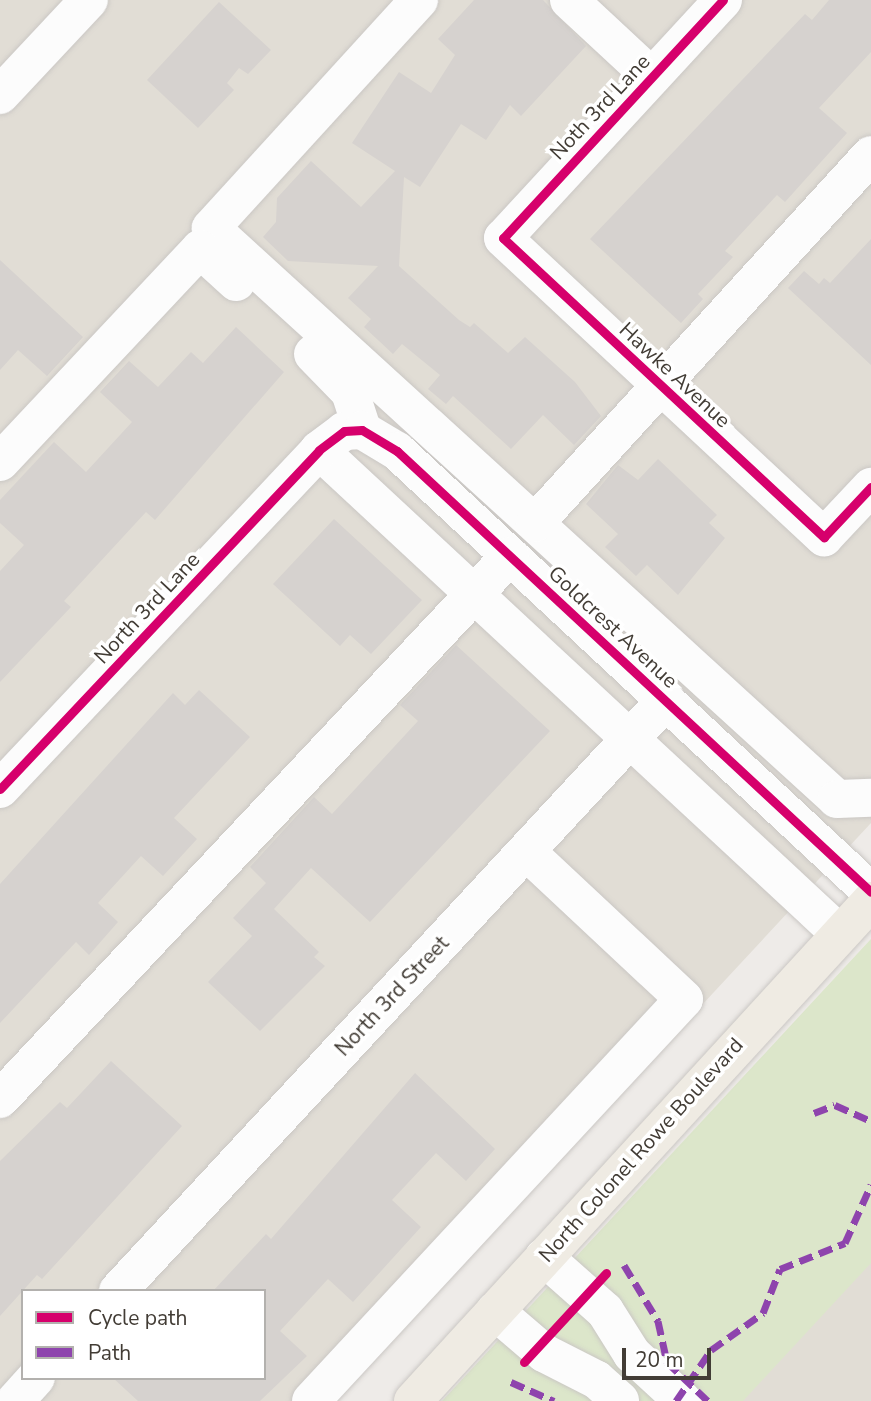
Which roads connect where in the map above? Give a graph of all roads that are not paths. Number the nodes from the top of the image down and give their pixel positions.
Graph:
1 (89, 0) edge
2 (419, 0) edge
3 (569, 0) edge
4 (723, 0) edge
5 (652, 77) junction
6 (0, 94) edge
7 (871, 155) edge
8 (503, 238) joint
9 (659, 383) junction
10 (362, 430) junction
11 (319, 450) junction
12 (0, 462) edge
13 (871, 487) edge
14 (535, 523) junction
15 (510, 556) junction
16 (474, 594) junction
17 (666, 700) junction
18 (631, 737) junction
19 (0, 789) edge
20 (871, 798) edge
21 (527, 852) junction
22 (861, 917) edge
23 (0, 1099) edge
24 (544, 1257) junction
25 (120, 1289) edge
26 (495, 1311) junction
27 (34, 1380) edge
28 (15, 1401) edge
29 (311, 1401) edge
30 (413, 1401) edge
31 (620, 1401) edge
32 (683, 1401) edge

1 - 6 street
2 - 14 street
3 - 5 street
4 - 5 street, Noth 3rd Lane
5 - 8 street, Noth 3rd Lane
7 - 9 street
8 - 9 street, Hawke Avenue
9 - 13 street, Hawke Avenue
9 - 14 street
10 - 11 street
10 - 12 street
10 - 15 street, Goldcrest Avenue
11 - 16 street
11 - 19 street, North 3rd Lane
14 - 20 street
15 - 16 street
15 - 17 street, Goldcrest Avenue
16 - 18 street
16 - 23 street
17 - 18 street, North 3rd Street
17 - 22 street, Goldcrest Avenue
18 - 21 street, North 3rd Street
18 - 22 street
21 - 25 street, North 3rd Street
21 - 29 street
22 - 24 main road, North Colonel Rowe Boulevard
24 - 26 main road, North Colonel Rowe Boulevard
24 - 32 street
26 - 30 main road, North Colonel Rowe Boulevard
26 - 31 street
27 - 28 street

